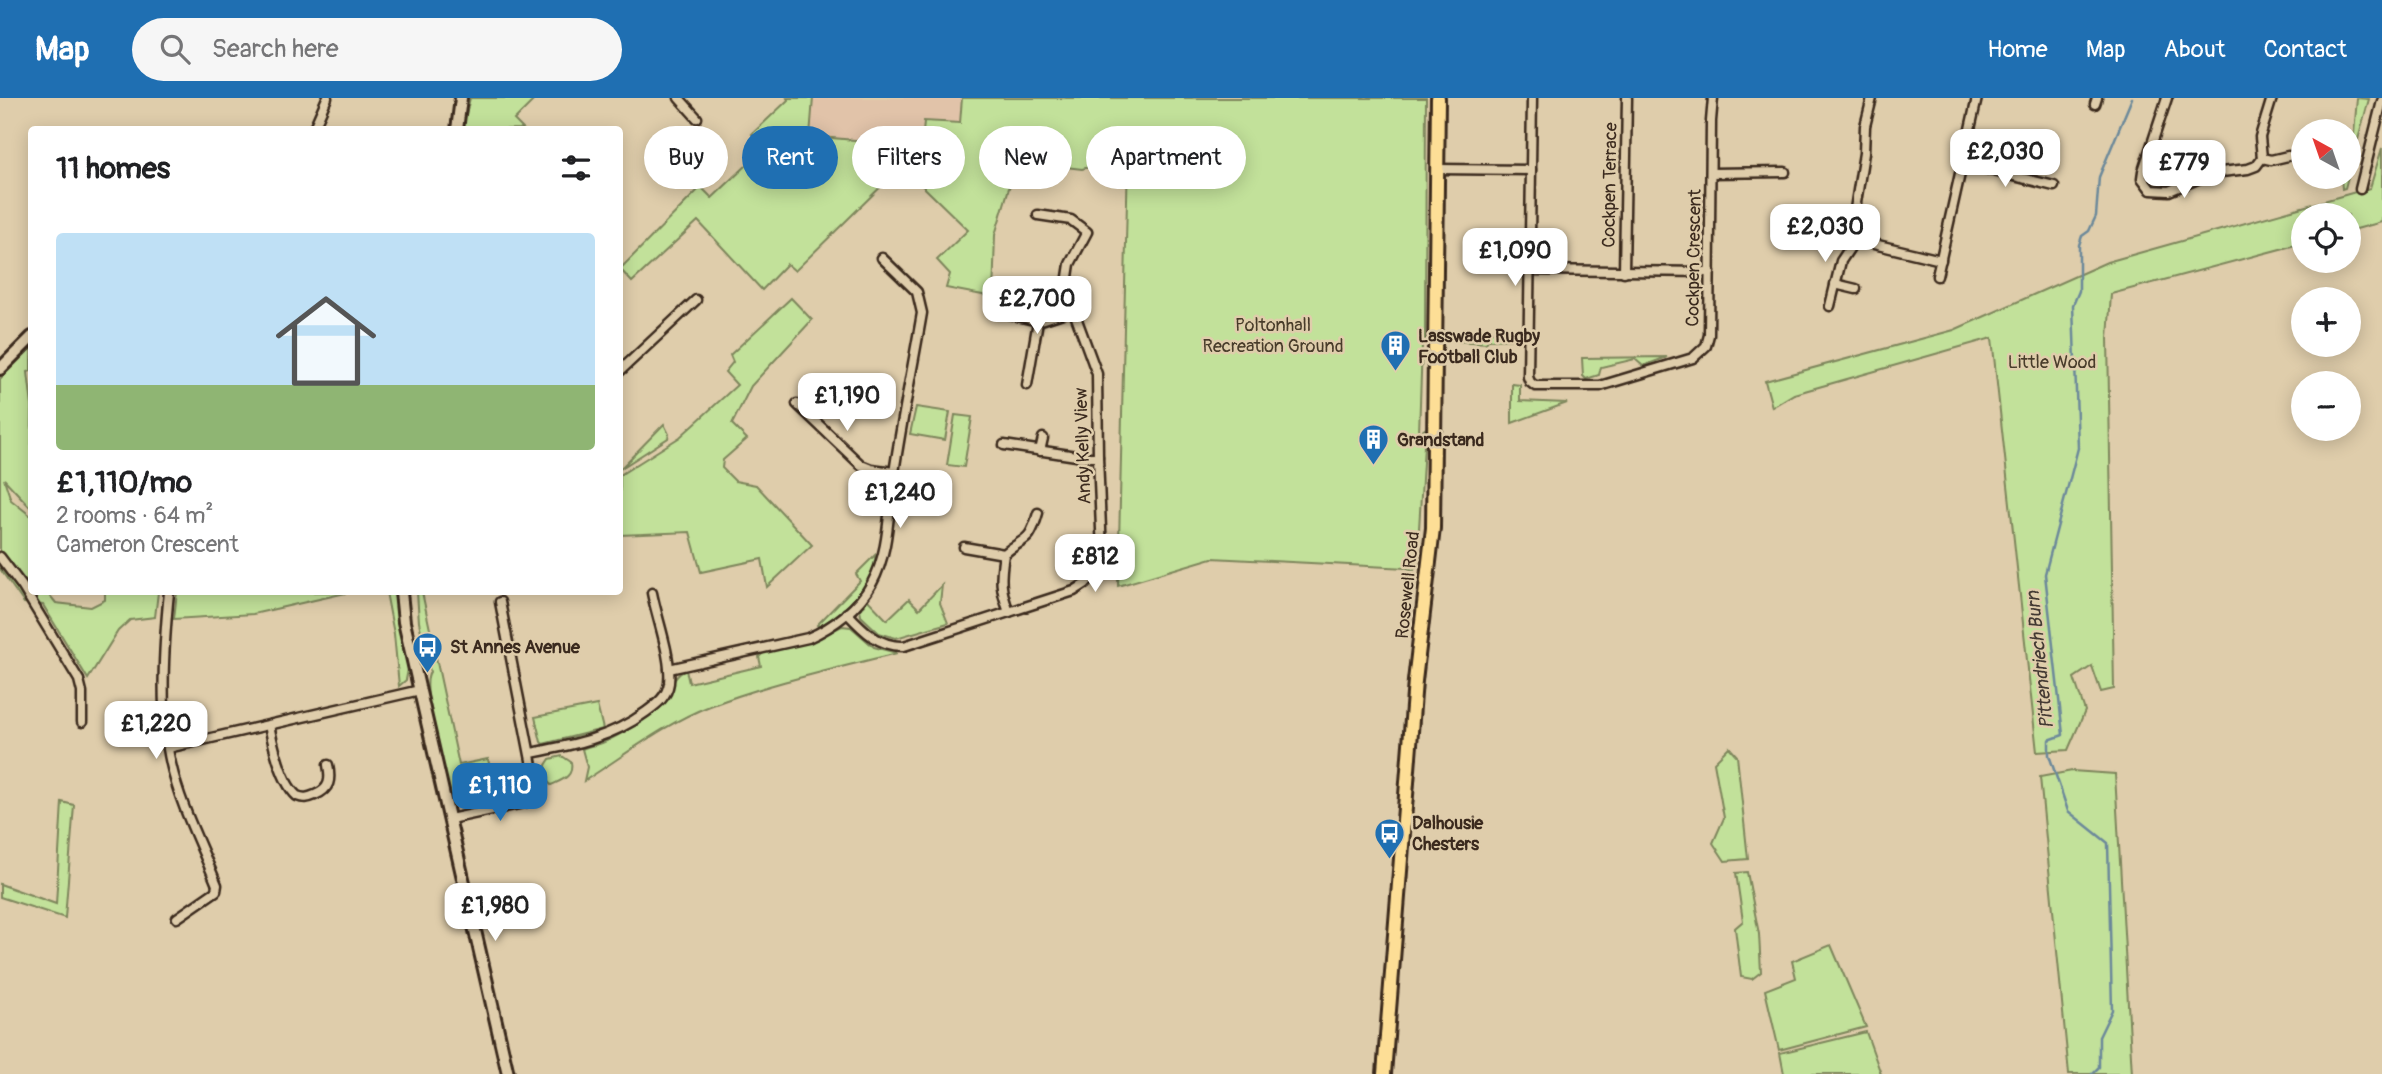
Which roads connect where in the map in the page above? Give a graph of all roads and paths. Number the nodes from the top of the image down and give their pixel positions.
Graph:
1 (327, 98) edge
2 (461, 98) edge
3 (679, 98) edge
4 (1438, 98) edge
5 (1532, 98) edge
6 (1627, 98) edge
7 (1713, 98) edge
8 (1872, 98) edge
9 (1977, 98) edge
10 (2167, 98) edge
11 (2272, 98) edge
12 (2382, 101) edge
13 (697, 118) dead end
14 (315, 126) edge
15 (458, 126) edge
16 (2370, 150) junction
17 (2381, 153) edge
18 (2288, 156) dead end
19 (2259, 162) junction
20 (1962, 163) junction
21 (1438, 169) junction
22 (1531, 170) junction
23 (1785, 172) dead end
24 (1711, 173) junction
25 (2361, 185) edge
26 (2054, 186) dead end
27 (1038, 215) dead end
28 (1855, 240) junction
29 (882, 258) dead end
30 (1941, 260) junction
31 (1530, 270) junction
32 (1624, 272) junction
33 (1710, 272) junction
34 (1937, 276) dead end
35 (1835, 284) junction
36 (1856, 289) dead end
37 (696, 300) dead end
38 (1830, 306) dead end
39 (1072, 310) junction
40 (1001, 312) dead end
41 (1038, 321) junction
42 (28, 341) edge
43 (623, 368) edge
44 (0, 369) edge
45 (1027, 385) dead end
46 (797, 404) dead end
47 (1043, 438) dead end
48 (1004, 445) dead end
49 (1040, 451) junction
50 (1098, 457) junction
51 (894, 472) junction
52 (1038, 513) dead end
53 (964, 547) dead end
54 (1004, 554) junction
55 (0, 557) edge
56 (652, 593) dead end
57 (169, 595) edge
58 (401, 595) edge
59 (500, 602) dead end
60 (1009, 612) junction
61 (847, 613) junction
62 (669, 669) junction
63 (420, 690) junction
64 (82, 722) dead end
65 (269, 725) junction
66 (168, 748) junction
67 (531, 753) junction
68 (328, 765) dead end
69 (450, 820) junction
70 (177, 918) dead end
71 (508, 1074) edge
72 (1384, 1074) edge

1 - 14 street
2 - 15 street
3 - 13 street
4 - 21 main road, Rosewell Road
5 - 22 street
6 - 32 street, Cockpen Terrace
7 - 24 street, Cockpen Crescent
8 - 28 street
9 - 20 street
10 - 19 street
11 - 19 street
12 - 16 street
16 - 17 street
16 - 25 street
18 - 19 street
20 - 26 street
20 - 30 street
21 - 22 street
21 - 72 main road, Rosewell Road
22 - 31 street
23 - 24 street
24 - 33 street, Cockpen Crescent
27 - 39 street, Andy Kelly View
28 - 30 street
28 - 35 street
29 - 51 street
30 - 34 street
31 - 32 street
31 - 33 street, Cockpen Crescent
32 - 33 street
35 - 36 street
35 - 38 street
37 - 43 street
39 - 41 street
39 - 50 street, Andy Kelly View
40 - 41 street
41 - 45 street
42 - 44 street
46 - 51 street
47 - 49 street
48 - 49 street
49 - 50 street
50 - 60 street, Andy Kelly View
51 - 61 street
52 - 54 street
53 - 54 street
54 - 60 street
55 - 64 street
56 - 62 street
57 - 66 street
58 - 63 street
59 - 67 street
60 - 61 street, Andy Kelly View
61 - 62 street
62 - 67 street
63 - 65 street
63 - 69 street
65 - 66 street
65 - 68 street
66 - 70 street
67 - 69 street
69 - 71 street

